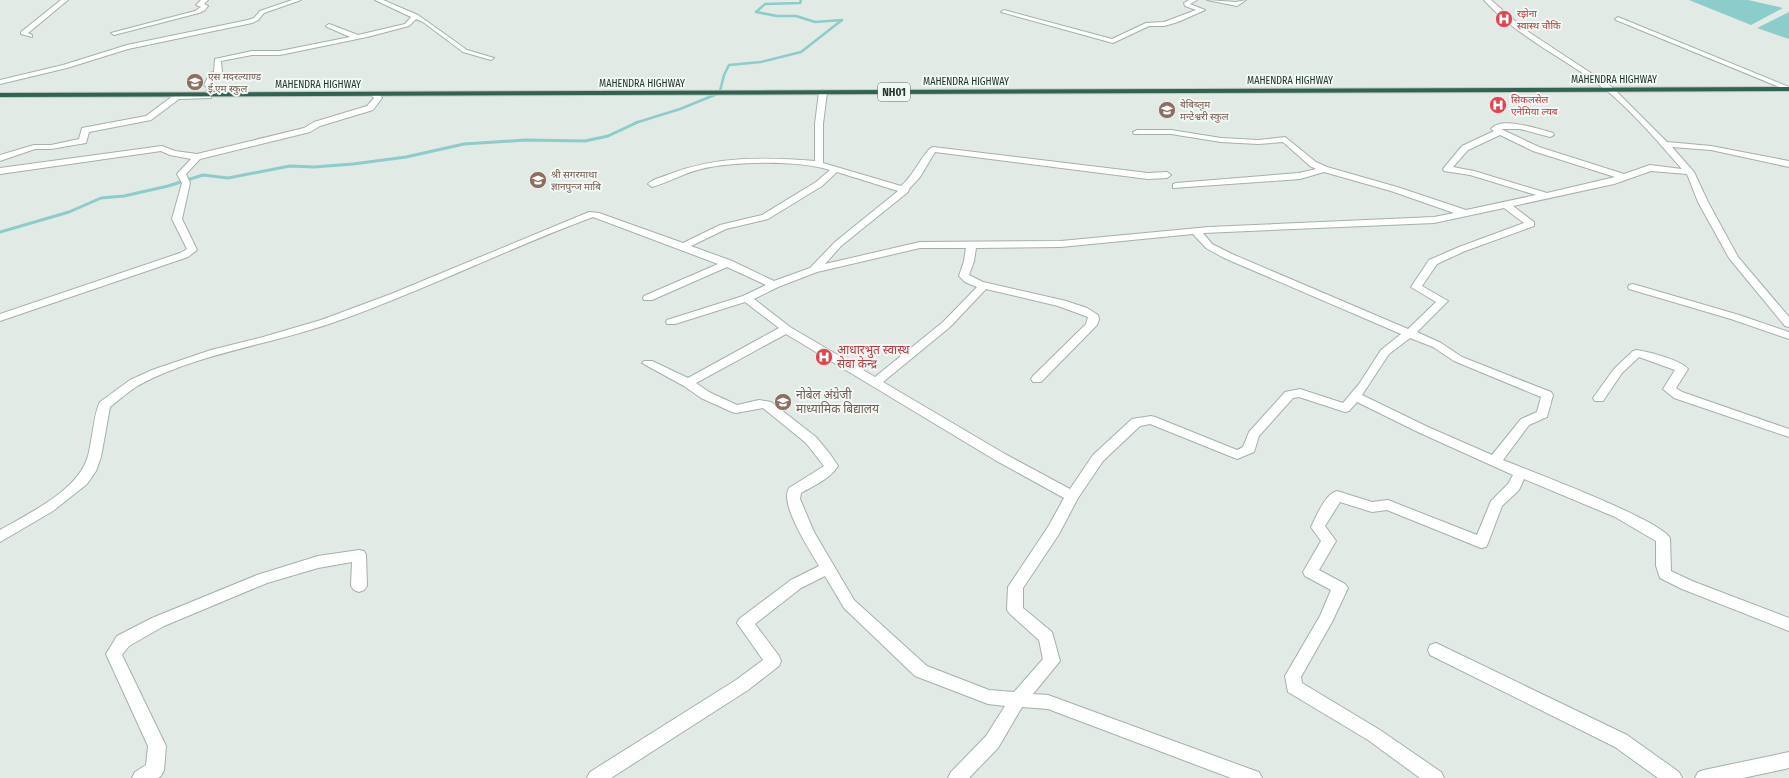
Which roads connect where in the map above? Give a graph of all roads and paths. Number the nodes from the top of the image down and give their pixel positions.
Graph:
1 (65, 0) edge
2 (205, 0) edge
3 (298, 0) edge
4 (378, 0) edge
5 (1194, 0) edge
6 (1210, 0) edge
7 (1243, 0) edge
8 (1487, 0) edge
9 (1004, 12) dead end
10 (416, 16) junction
11 (1618, 19) dead end
12 (329, 26) dead end
13 (114, 33) dead end
14 (30, 36) dead end
15 (357, 37) junction
16 (491, 58) dead end
17 (0, 82) edge
18 (1609, 89) junction
19 (1787, 90) edge
20 (823, 92) junction
21 (207, 94) junction
22 (374, 94) junction
23 (0, 95) edge
24 (229, 95) junction
25 (1138, 132) dead end
26 (1500, 132) junction
27 (1550, 135) dead end
28 (83, 141) junction
29 (1665, 144) junction
30 (197, 157) junction
31 (0, 158) edge
32 (82, 160) junction
33 (819, 164) junction
34 (1789, 164) edge
35 (836, 169) junction
36 (1324, 169) junction
37 (0, 171) edge
38 (1690, 172) junction
39 (1167, 175) dead end
40 (1624, 177) junction
41 (652, 184) dead end
42 (1176, 186) dead end
43 (903, 189) junction
44 (1548, 196) junction
45 (1507, 206) junction
46 (1466, 214) junction
47 (1195, 231) junction
48 (971, 245) junction
49 (684, 246) junction
50 (728, 263) junction
51 (814, 270) junction
52 (984, 285) junction
53 (774, 286) junction
54 (1633, 287) dead end
55 (648, 298) dead end
56 (747, 298) junction
57 (0, 318) edge
58 (671, 322) dead end
59 (1789, 324) edge
60 (786, 329) junction
61 (1410, 333) junction
62 (1789, 336) edge
63 (648, 363) dead end
64 (1037, 380) dead end
65 (876, 382) junction
66 (688, 384) junction
67 (1355, 396) junction
68 (1599, 398) dead end
69 (1789, 433) edge
70 (1495, 461) junction
71 (1522, 472) junction
72 (1072, 496) junction
73 (0, 537) edge
74 (827, 569) junction
75 (359, 586) dead end
76 (1789, 625) edge
77 (1436, 650) dead end
78 (1018, 699) junction
79 (1789, 760) edge
80 (141, 778) edge
81 (596, 778) edge
82 (957, 778) edge
83 (1253, 778) edge
84 (1435, 778) edge
85 (1673, 778) edge
86 (1704, 778) edge

1 - 14 street
2 - 13 street
3 - 17 street
4 - 10 street
5 - 9 street
6 - 7 street
8 - 18 street
10 - 15 street
10 - 16 street
11 - 19 street
12 - 15 street
15 - 21 street
18 - 19 highway, MAHENDRA HIGHWAY / NH01
18 - 20 highway, MAHENDRA HIGHWAY / NH01
18 - 29 street
20 - 22 highway, MAHENDRA HIGHWAY / NH01
20 - 33 street
21 - 23 highway, MAHENDRA HIGHWAY / NH01
21 - 24 highway, MAHENDRA HIGHWAY / NH01
22 - 24 highway, MAHENDRA HIGHWAY / NH01
22 - 30 street
24 - 28 street
25 - 36 street
26 - 27 street
26 - 40 street
26 - 44 street
28 - 31 street
28 - 32 street
29 - 34 street
29 - 38 street
30 - 32 street
30 - 57 street
32 - 37 street
33 - 35 street
33 - 41 street
35 - 43 street
35 - 49 street
36 - 42 street
36 - 46 street
38 - 40 street
38 - 59 street
39 - 43 street
40 - 44 street
43 - 51 street
44 - 45 street
45 - 46 street
45 - 61 street
46 - 47 street
47 - 48 street
47 - 61 street
48 - 51 street
48 - 52 street
49 - 50 street
49 - 73 street
50 - 53 street
50 - 55 street
51 - 53 street
52 - 64 street
52 - 65 street
53 - 56 street
54 - 62 street
56 - 58 street
56 - 60 street
60 - 65 street
60 - 66 street
61 - 67 street
61 - 70 street
63 - 66 street
65 - 72 street
66 - 74 street
67 - 70 street
67 - 72 street
68 - 69 street
70 - 71 street
71 - 76 street
71 - 84 street
72 - 78 street
74 - 78 street
74 - 81 street
75 - 80 street
77 - 85 street
78 - 82 street
78 - 83 street
79 - 86 street

